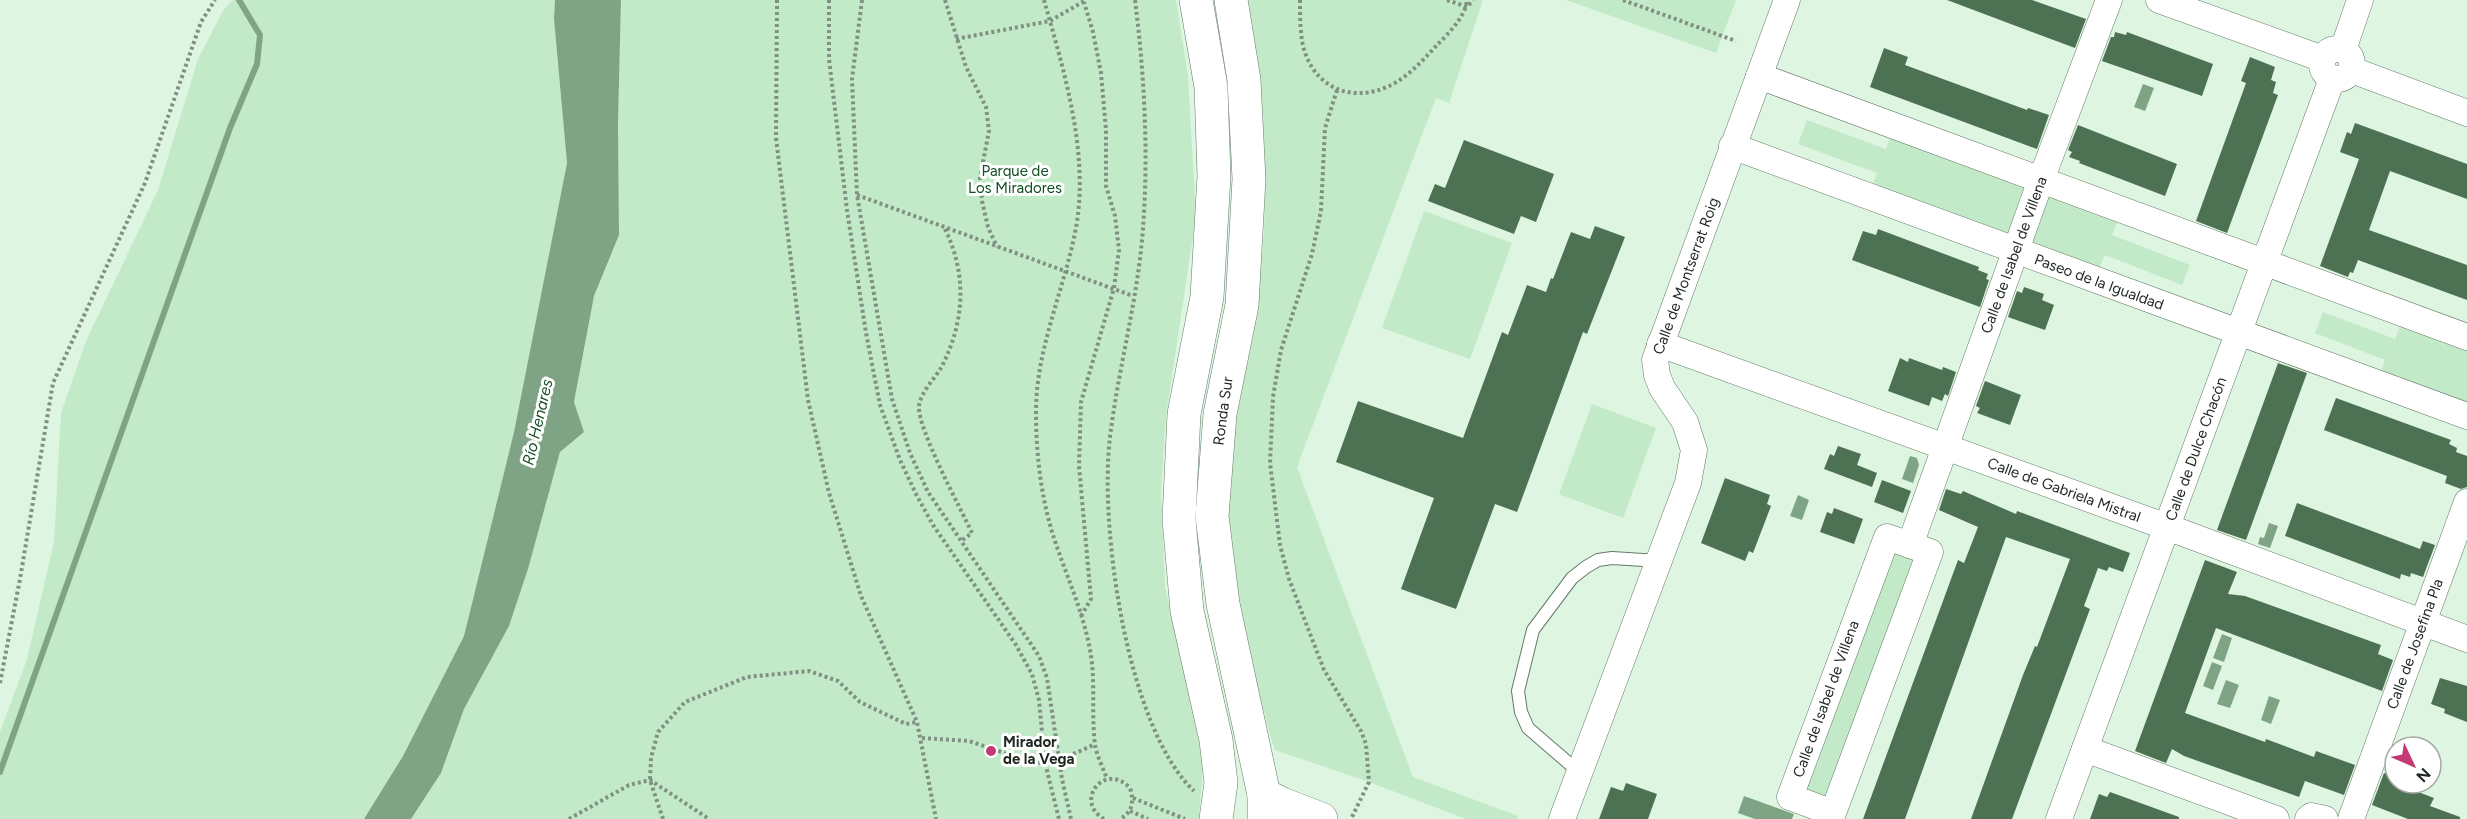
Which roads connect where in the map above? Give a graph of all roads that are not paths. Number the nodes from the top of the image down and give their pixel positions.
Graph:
1 (1196, 0) edge
2 (1231, 0) edge
3 (1787, 0) edge
4 (2109, 0) edge
5 (2159, 0) edge
6 (2360, 0) edge
7 (2337, 64) junction
8 (1759, 76) junction
9 (2467, 113) edge
10 (1732, 146) junction
11 (2041, 180) junction
12 (2016, 251) junction
13 (2265, 263) junction
14 (2240, 332) junction
15 (2467, 337) edge
16 (1660, 344) junction
17 (2467, 416) edge
18 (1944, 447) junction
19 (2467, 502) edge
20 (2167, 527) junction
21 (1910, 545) junction
22 (1659, 561) junction
23 (2423, 623) junction
24 (2467, 639) edge
25 (2085, 749) junction
26 (1579, 772) junction
27 (1264, 807) edge
28 (1217, 813) edge
29 (1321, 819) edge
30 (1562, 819) edge
31 (2059, 819) edge
32 (2276, 819) edge
33 (2308, 819) edge
34 (2325, 819) edge
35 (2351, 819) edge

1 - 28 main road
2 - 27 main road, Ronda Sur
3 - 8 street, Calle de Montserrat Roig
4 - 11 street, Calle de Isabel de Villena
5 - 7 street
6 - 7 street, Calle de Dulce Chacón
7 - 9 street
7 - 13 street, Calle de Dulce Chacón
8 - 10 street, Calle de Montserrat Roig
8 - 11 street
10 - 12 street, Paseo de la Igualdad
10 - 16 street, Calle de Montserrat Roig
11 - 12 street, Calle de Isabel de Villena
11 - 13 street
12 - 14 street, Paseo de la Igualdad
12 - 18 street, Calle de Isabel de Villena
13 - 14 street, Calle de Dulce Chacón
13 - 15 street
14 - 17 street, Paseo de la Igualdad
14 - 20 street, Calle de Dulce Chacón
16 - 18 street, Calle de Gabriela Mistral
16 - 22 street, Calle de Montserrat Roig
18 - 20 street, Calle de Gabriela Mistral
18 - 21 street, Calle de Isabel de Villena
19 - 23 street, Calle de Josefina Pla
20 - 23 street, Calle de Gabriela Mistral
20 - 25 street, Calle de Dulce Chacón
21 - 21 street, Calle de Isabel de Villena
22 - 26 street, Calle de Montserrat Roig
22 - 26 lane
23 - 24 street, Calle de Gabriela Mistral
23 - 35 street, Calle de Josefina Pla
25 - 31 street, Calle de Dulce Chacón
25 - 32 street
26 - 30 street, Calle de Montserrat Roig
27 - 29 main road
33 - 34 street

